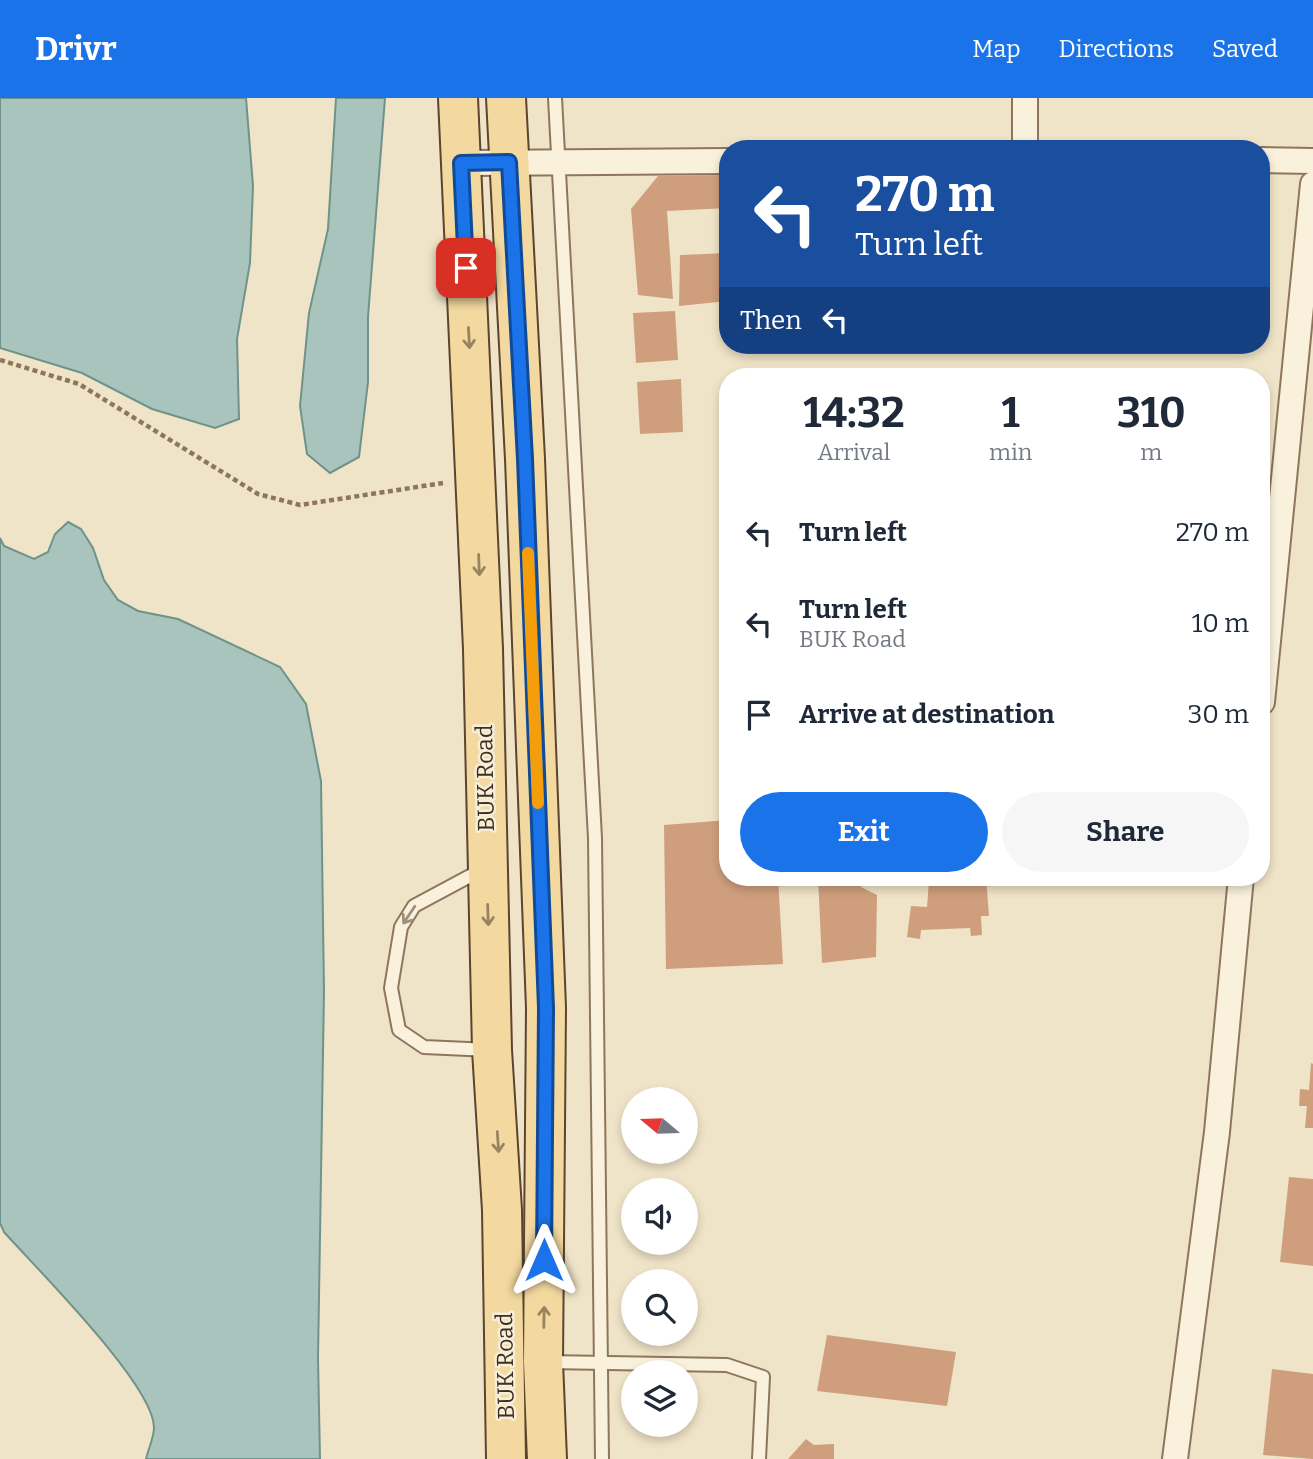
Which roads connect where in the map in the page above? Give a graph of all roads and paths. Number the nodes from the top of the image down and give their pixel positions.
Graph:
1 (458, 98) edge
2 (506, 98) edge
3 (555, 98) edge
4 (1025, 98) edge
5 (1024, 140) edge
6 (1270, 160) edge
7 (719, 161) edge
8 (1313, 161) edge
9 (509, 162) junction
10 (557, 162) junction
11 (461, 163) junction
12 (1313, 184) edge
13 (1304, 357) edge
14 (0, 360) edge
15 (475, 478) junction
16 (1270, 636) edge
17 (486, 867) junction
18 (1240, 886) edge
19 (492, 1050) junction
20 (543, 1362) junction
21 (600, 1363) junction
22 (506, 1459) edge
23 (547, 1459) edge
24 (602, 1459) edge
25 (759, 1459) edge
26 (1175, 1459) edge

1 - 11 main road, BUK Road
2 - 9 main road, BUK Road
3 - 10 lane
4 - 5 street
6 - 8 street
7 - 10 street
9 - 10 street
9 - 11 street
20 -> 9 main road, BUK Road
10 - 21 lane
11 -> 15 main road, BUK Road
12 - 13 street
13 - 16 street
14 - 15 path
15 -> 17 main road, BUK Road
17 -> 19 main road, BUK Road
17 -> 19 lane
18 - 26 street
19 -> 22 main road, BUK Road
20 - 21 lane
20 - 23 main road, BUK Road
21 - 24 lane
21 - 25 lane

